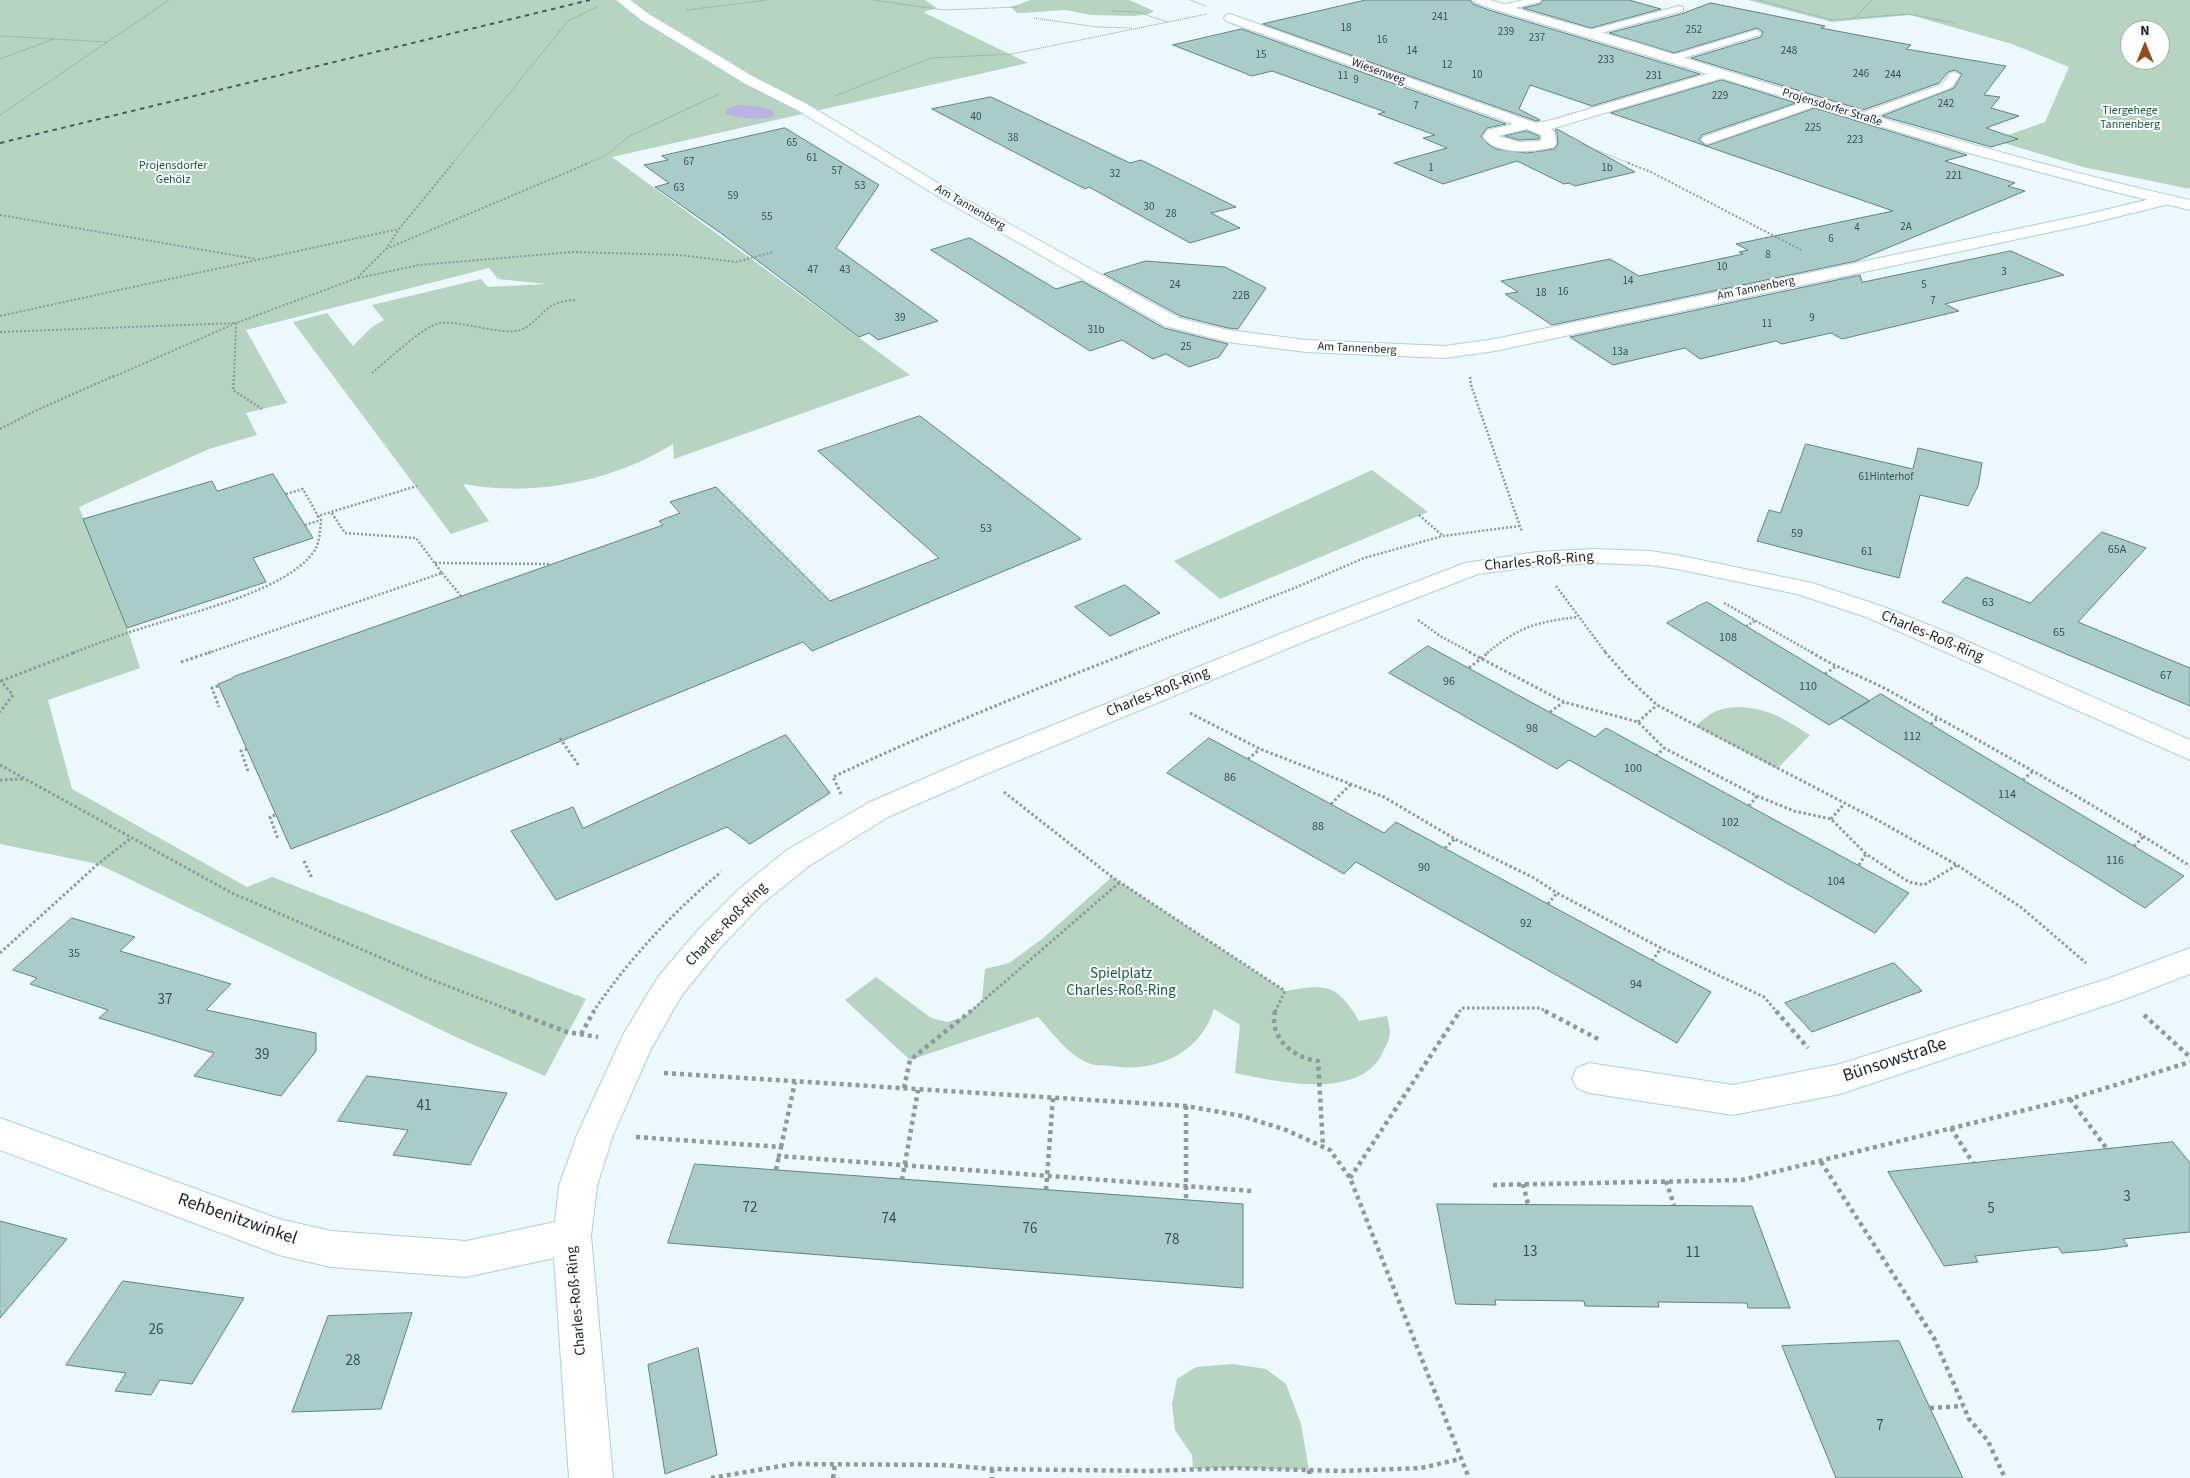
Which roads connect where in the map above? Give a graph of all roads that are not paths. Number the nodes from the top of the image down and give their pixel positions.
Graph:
1 (622, 0) edge
2 (1478, 0) edge
3 (1536, 0) edge
4 (1503, 8) junction
5 (1679, 9) dead end
6 (1230, 18) dead end
7 (1590, 33) junction
8 (1756, 33) dead end
9 (1673, 58) junction
10 (1721, 74) junction
11 (1954, 74) dead end
12 (1815, 102) junction
13 (1862, 117) junction
14 (1707, 140) dead end
15 (2167, 200) junction
16 (2190, 205) edge
17 (2190, 751) edge
18 (2190, 960) edge
19 (1589, 1078) dead end
20 (0, 1134) edge
21 (572, 1236) junction
22 (591, 1478) edge

1 - 15 street, Am Tannenberg
2 - 4 street, Projensdorfer Straße
3 - 4 lane
4 - 7 street, Projensdorfer Straße
5 - 7 lane
6 - 10 street, Wiesenweg
7 - 9 street, Projensdorfer Straße
8 - 9 lane
9 - 10 street, Projensdorfer Straße
10 - 12 street, Projensdorfer Straße
11 - 13 lane
12 - 13 street, Projensdorfer Straße
12 - 14 lane
13 - 15 street, Projensdorfer Straße
15 - 16 street, Projensdorfer Straße
17 - 21 street, Charles-Roß-Ring
18 - 19 street, Bünsowstraße
20 - 21 street, Rehbenitzwinkel
21 - 22 street, Charles-Roß-Ring

